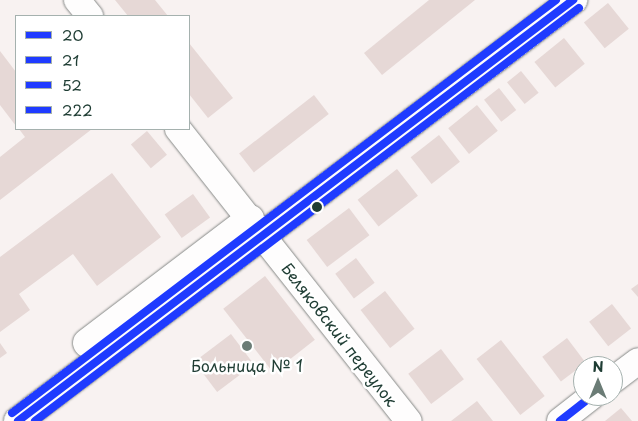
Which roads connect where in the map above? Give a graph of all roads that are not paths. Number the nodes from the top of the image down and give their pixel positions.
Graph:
1 (77, 0) edge
2 (544, 0) edge
3 (573, 0) edge
4 (89, 15) edge
5 (179, 130) edge
6 (255, 226) junction
7 (638, 361) edge
8 (623, 372) edge
9 (579, 406) edge
10 (0, 412) edge
11 (18, 421) edge
12 (409, 421) edge
13 (560, 421) edge

1 - 4 street
2 - 6 main road
3 - 6 main road
5 - 6 street, Беляковский переулок
6 - 10 main road
6 - 11 main road
6 - 12 street, Беляковский переулок
7 - 8 street
9 - 13 street

